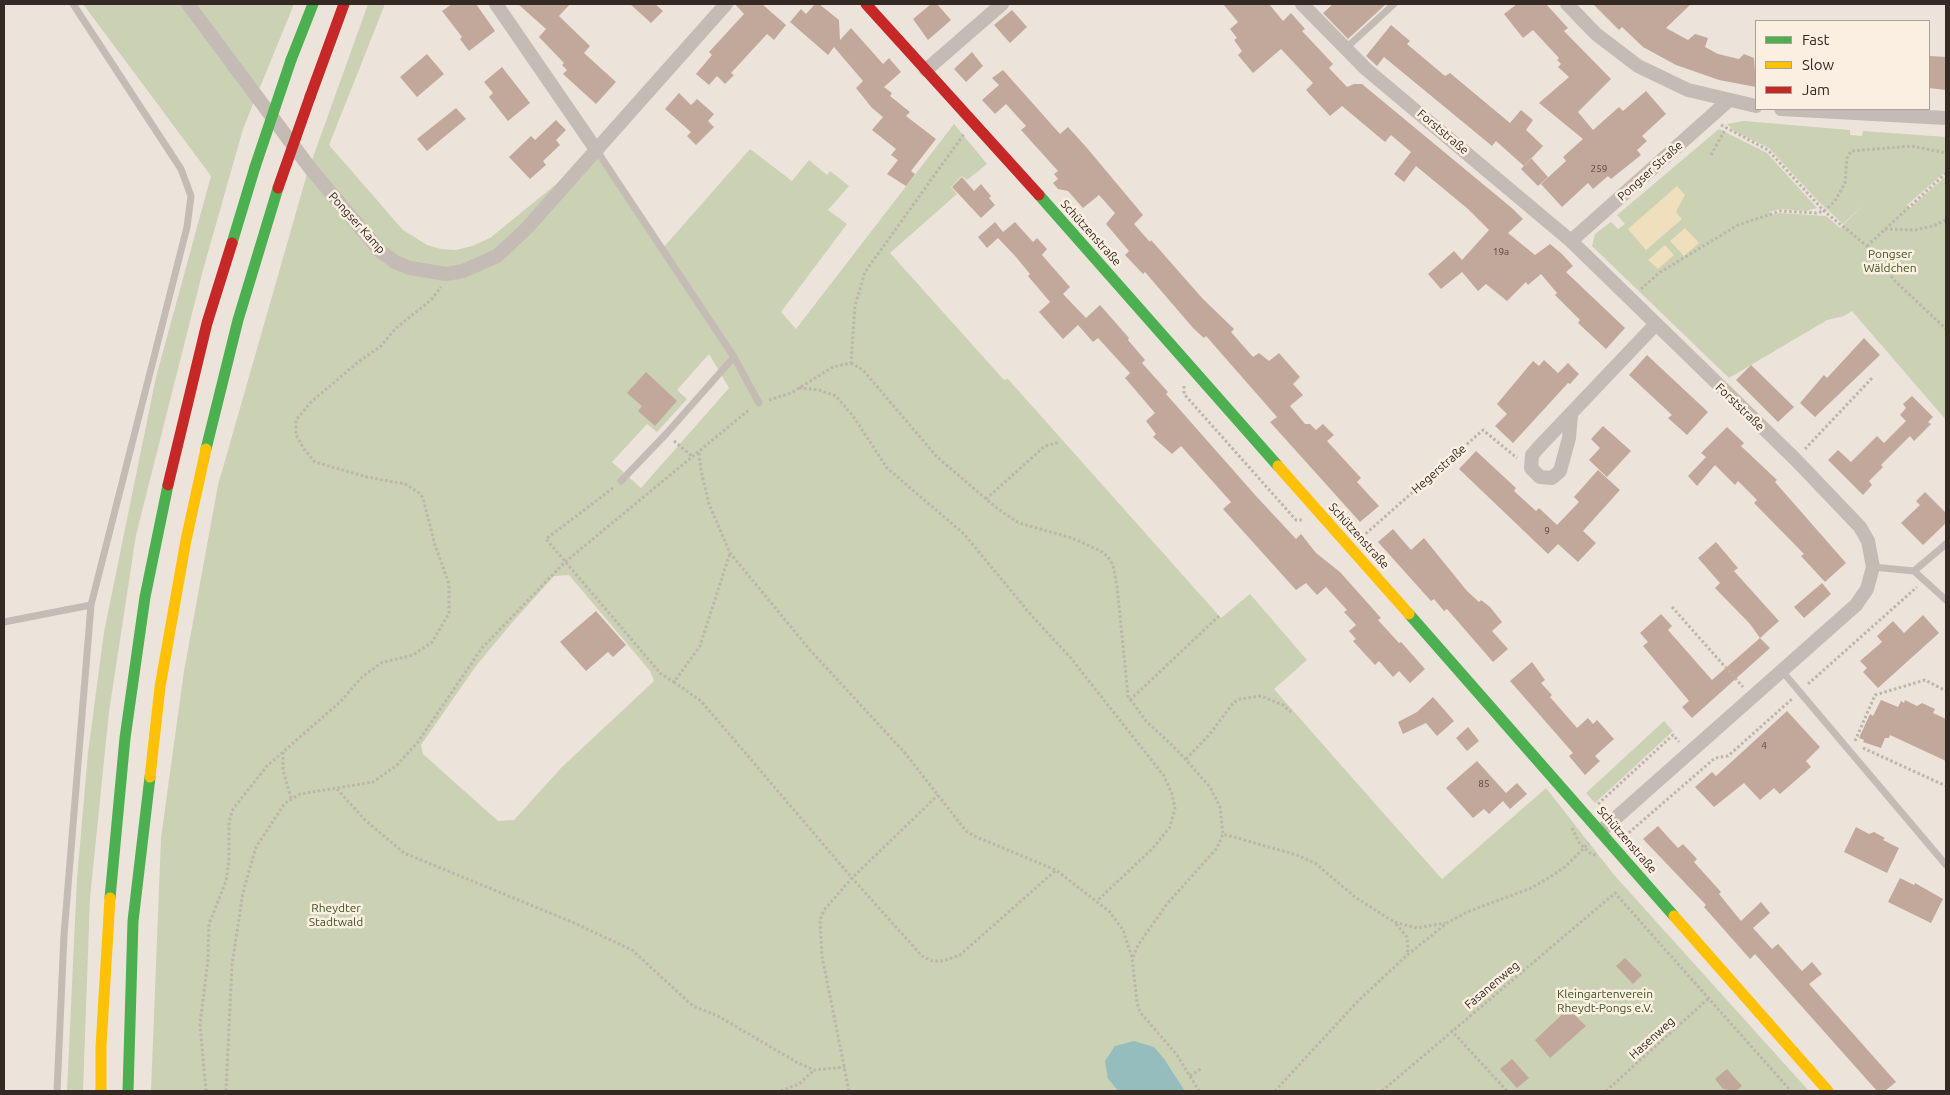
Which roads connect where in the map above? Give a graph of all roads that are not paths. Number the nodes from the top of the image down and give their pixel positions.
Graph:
1 (73, 4) edge
2 (188, 4) edge
3 (313, 4) edge
4 (344, 4) edge
5 (496, 4) edge
6 (726, 4) edge
7 (866, 4) edge
8 (1002, 4) edge
9 (1302, 4) edge
10 (1394, 4) edge
11 (1567, 4) edge
12 (1345, 49) junction
13 (926, 70) junction
14 (1728, 101) junction
15 (1755, 106) edge
16 (1799, 110) edge
17 (1946, 118) edge
18 (597, 151) junction
19 (1571, 241) junction
20 (1655, 325) junction
21 (734, 357) junction
22 (759, 402) road end
23 (1571, 415) junction
24 (621, 481) road end
25 (1946, 544) edge
26 (1873, 567) junction
27 (1914, 572) junction
28 (1946, 600) edge
29 (91, 605) junction
30 (4, 622) edge
31 (1782, 671) junction
32 (1600, 831) junction
33 (1946, 864) edge
34 (57, 1091) edge
35 (101, 1091) edge
36 (128, 1091) edge
37 (1828, 1091) edge

1 - 29 lane
2 - 18 street, Pongser Kamp
3 - 35 main road, bridge
4 - 36 main road, bridge
5 - 18 street
6 - 18 street, Pongser Kamp
7 - 13 main road, Schützenstraße
8 - 13 street
9 - 12 street, Forststraße
10 - 12 lane
11 - 14 street
12 - 19 street, Forststraße
13 - 32 main road, Schützenstraße
14 - 15 street
14 - 19 street, Pongser Straße
16 - 17 street
18 - 21 lane
19 - 20 street, Forststraße
20 - 23 street
20 - 26 street, Forststraße
21 - 22 lane
21 - 24 lane
23 - 23 street
25 - 27 lane
26 - 27 lane
26 - 31 street, Forststraße
27 - 28 lane
29 - 30 lane
29 - 34 lane
31 - 32 street, Forststraße
31 - 33 lane
32 - 37 main road, Schützenstraße

